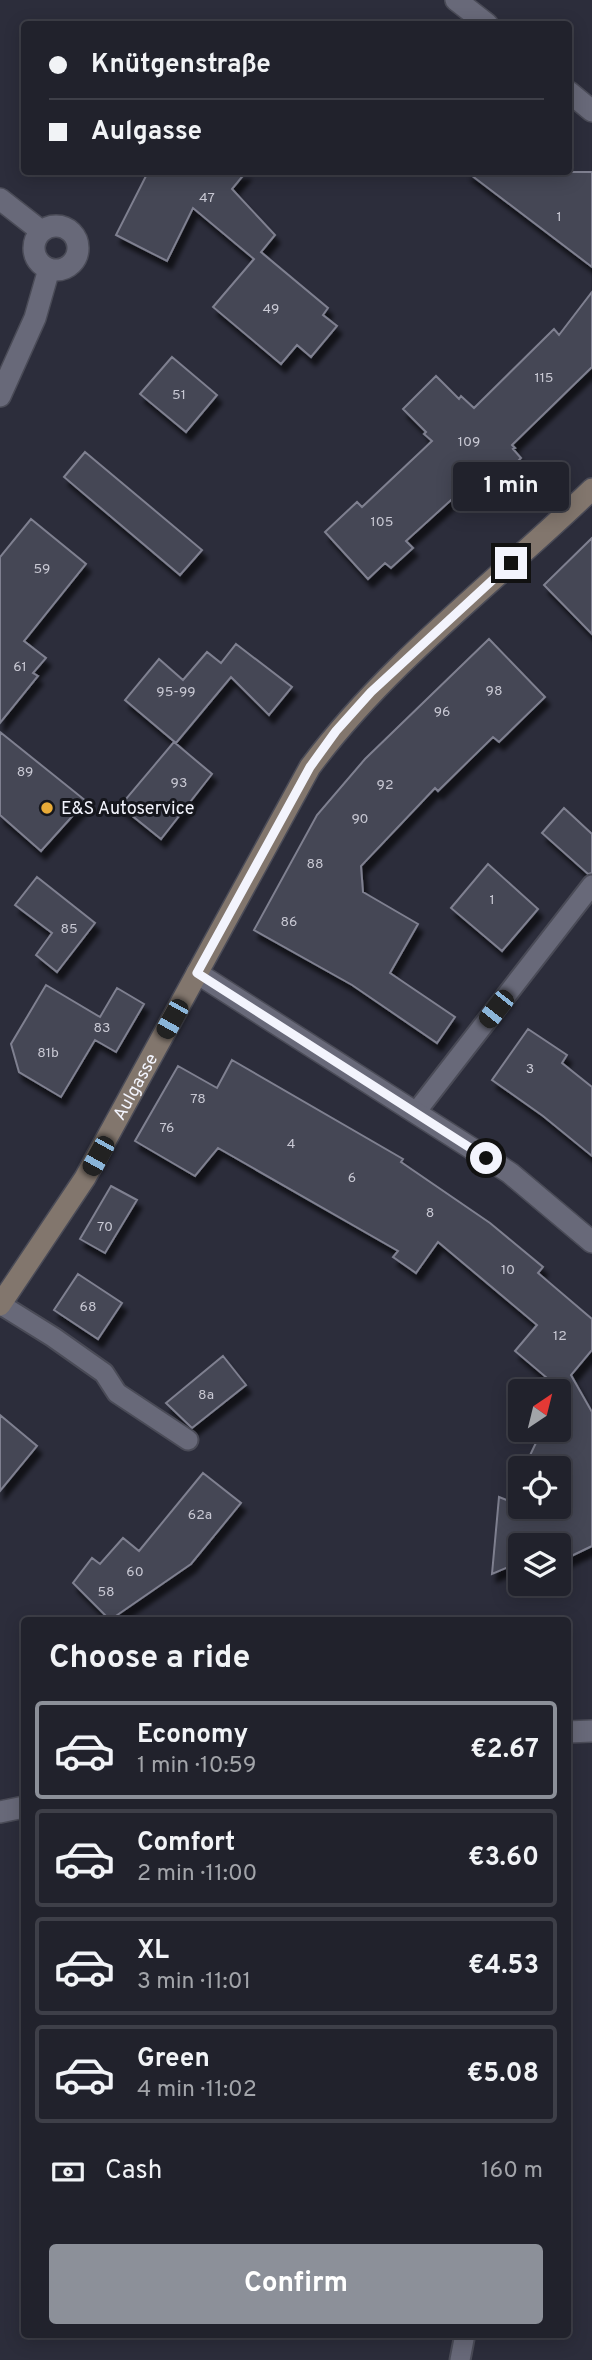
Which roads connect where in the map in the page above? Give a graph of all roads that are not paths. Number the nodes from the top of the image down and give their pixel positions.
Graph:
1 (456, 0) edge
2 (483, 21) edge
3 (572, 94) edge
4 (592, 111) edge
5 (0, 200) edge
6 (41, 231) junction
7 (49, 269) junction
8 (0, 396) edge
9 (592, 489) edge
10 (592, 885) edge
11 (197, 973) junction
12 (416, 1112) junction
13 (592, 1242) edge
14 (0, 1304) edge
15 (188, 1440) dead end
16 (592, 1731) edge
17 (571, 1732) edge
18 (21, 1808) edge
19 (0, 1812) edge
20 (465, 2338) edge
21 (460, 2360) edge

1 - 2 street
3 - 4 street
5 - 6 street
6 - 7 street
6 - 7 street
7 - 8 street
9 - 11 main road, Aulgasse
10 - 12 lane
11 - 12 street
11 - 14 main road, Aulgasse
12 - 13 street
14 - 15 lane
16 - 17 street
18 - 19 street
20 - 21 lane

